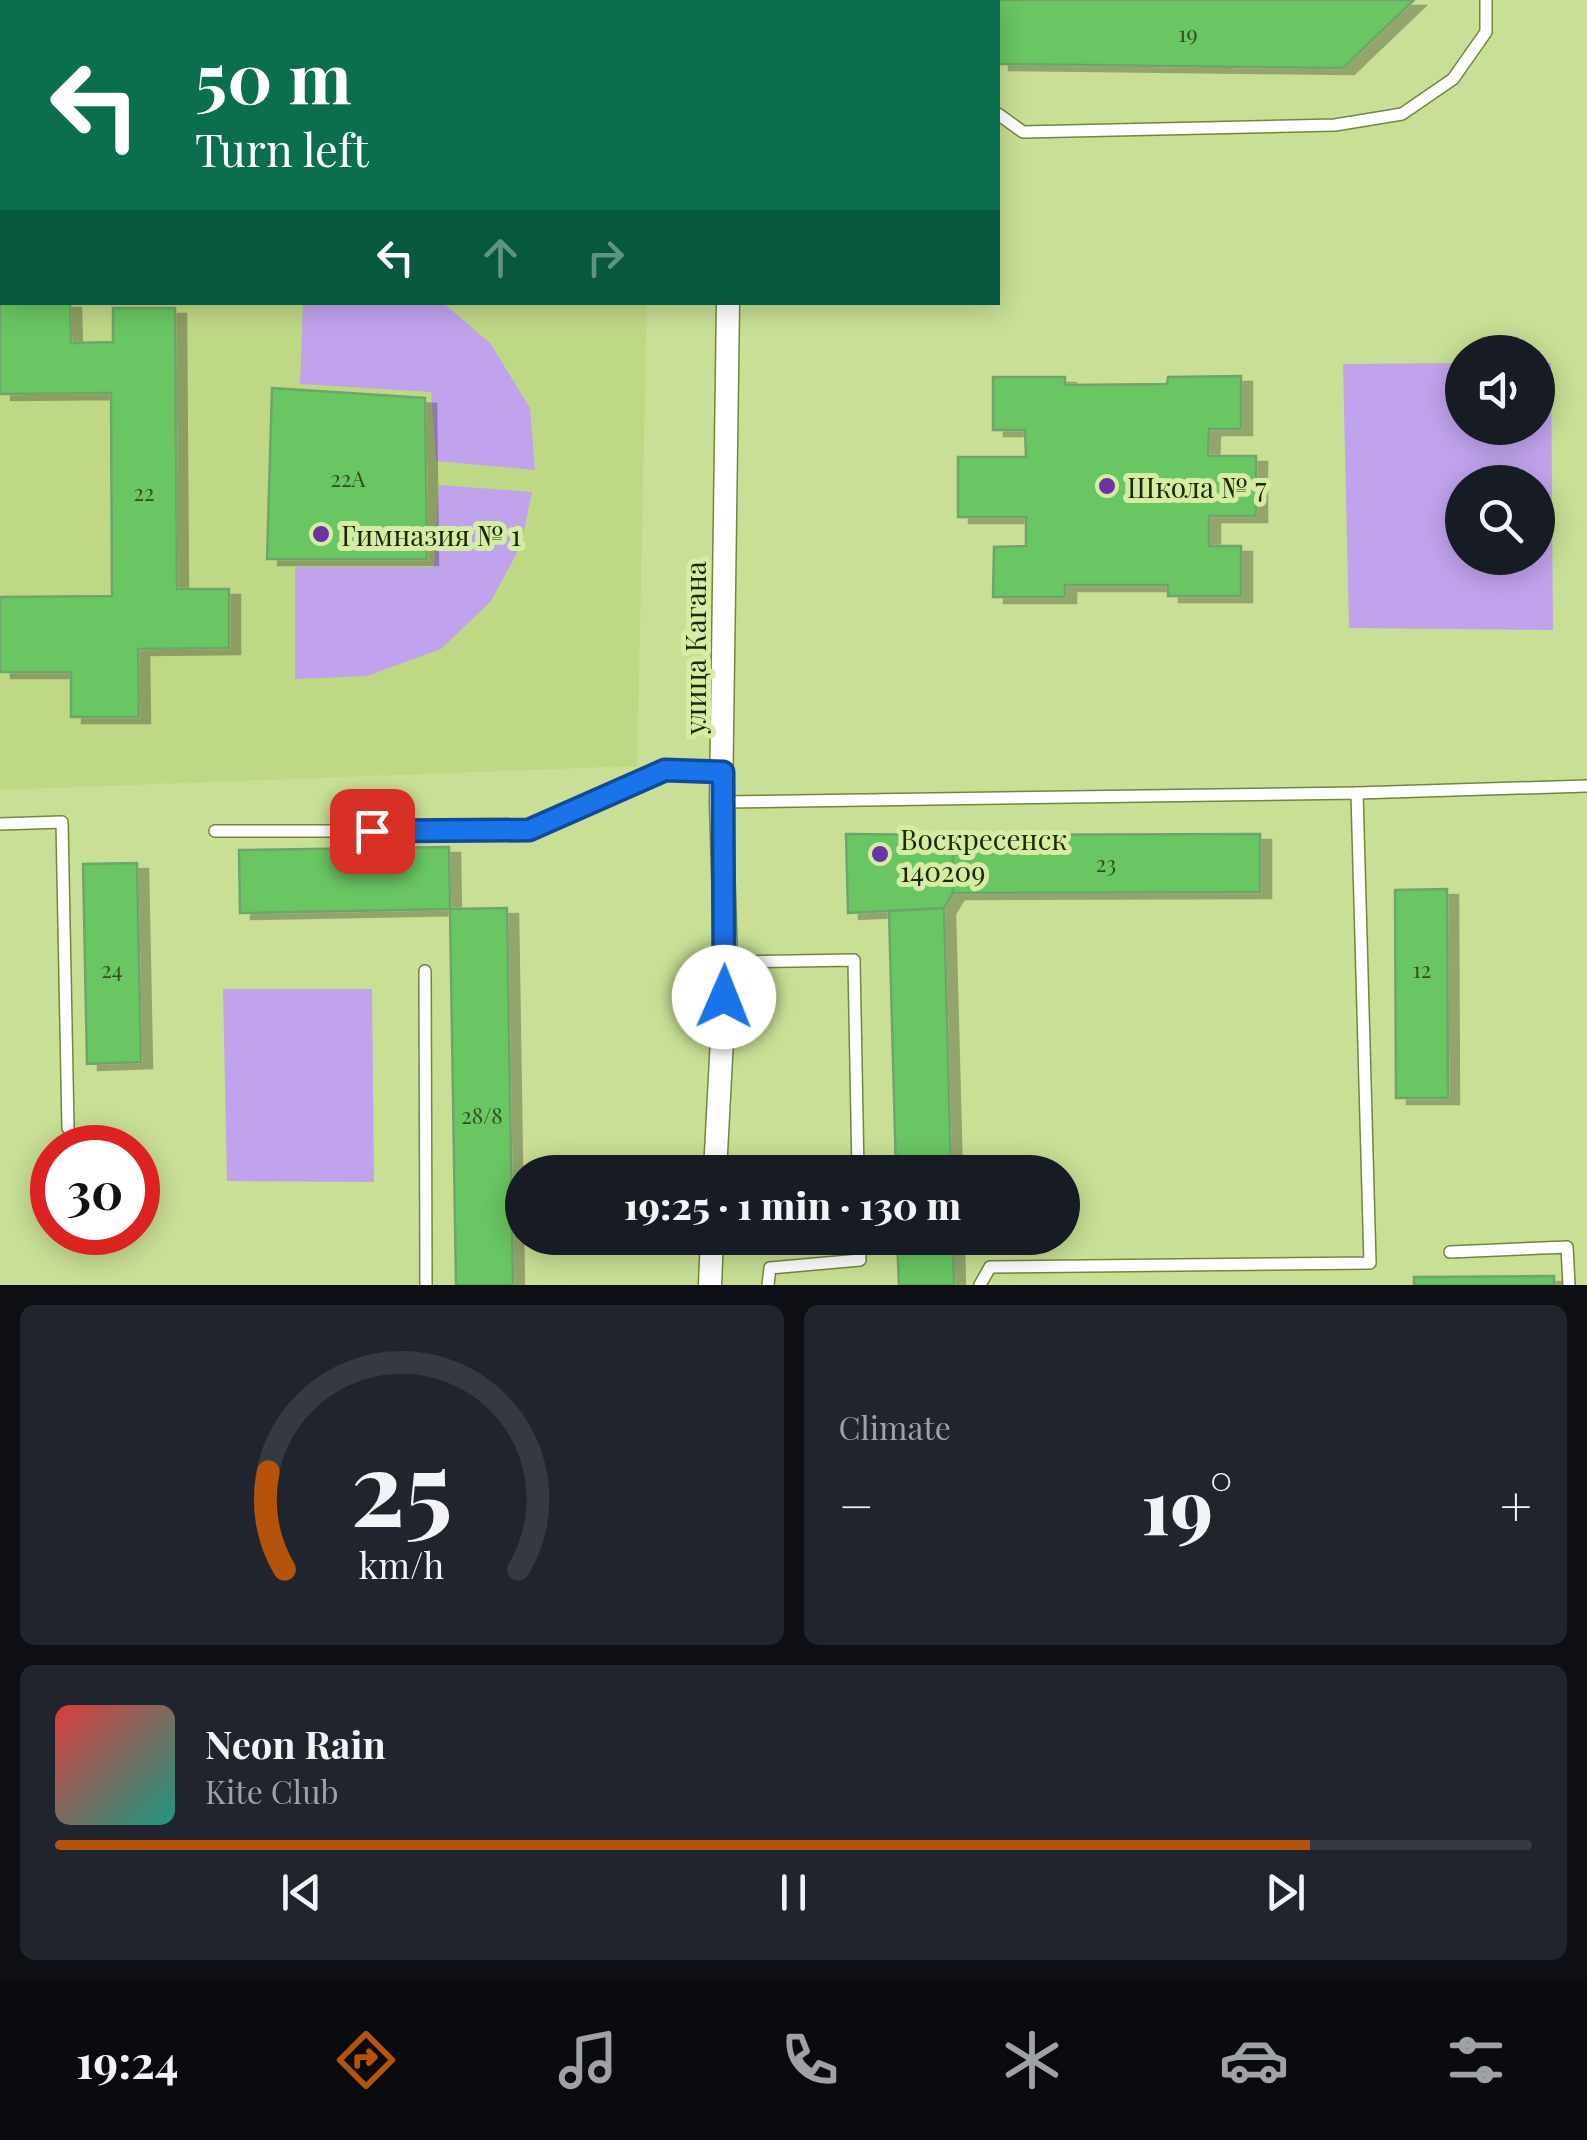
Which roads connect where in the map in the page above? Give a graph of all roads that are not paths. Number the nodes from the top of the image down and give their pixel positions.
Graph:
1 (1486, 0) edge
2 (1000, 115) edge
3 (728, 305) edge
4 (723, 772) junction
5 (1587, 786) edge
6 (1357, 793) junction
7 (721, 802) junction
8 (0, 824) edge
9 (215, 832) dead end
10 (726, 962) junction
11 (425, 972) dead end
12 (68, 1125) edge
13 (716, 1155) edge
14 (858, 1155) edge
15 (1450, 1252) dead end
16 (711, 1255) edge
17 (860, 1255) edge
18 (426, 1285) edge
19 (710, 1285) edge
20 (768, 1285) edge
21 (980, 1285) edge
22 (1568, 1285) edge

1 - 2 lane
3 - 4 street, улица Кагана
4 - 7 street, улица Кагана
4 - 9 lane
5 - 6 lane
6 - 7 lane
6 - 21 lane
7 - 10 street, улица Кагана
8 - 12 lane
10 - 13 street, улица Кагана
10 - 14 lane
11 - 18 lane
15 - 22 lane
16 - 19 street
17 - 20 lane

